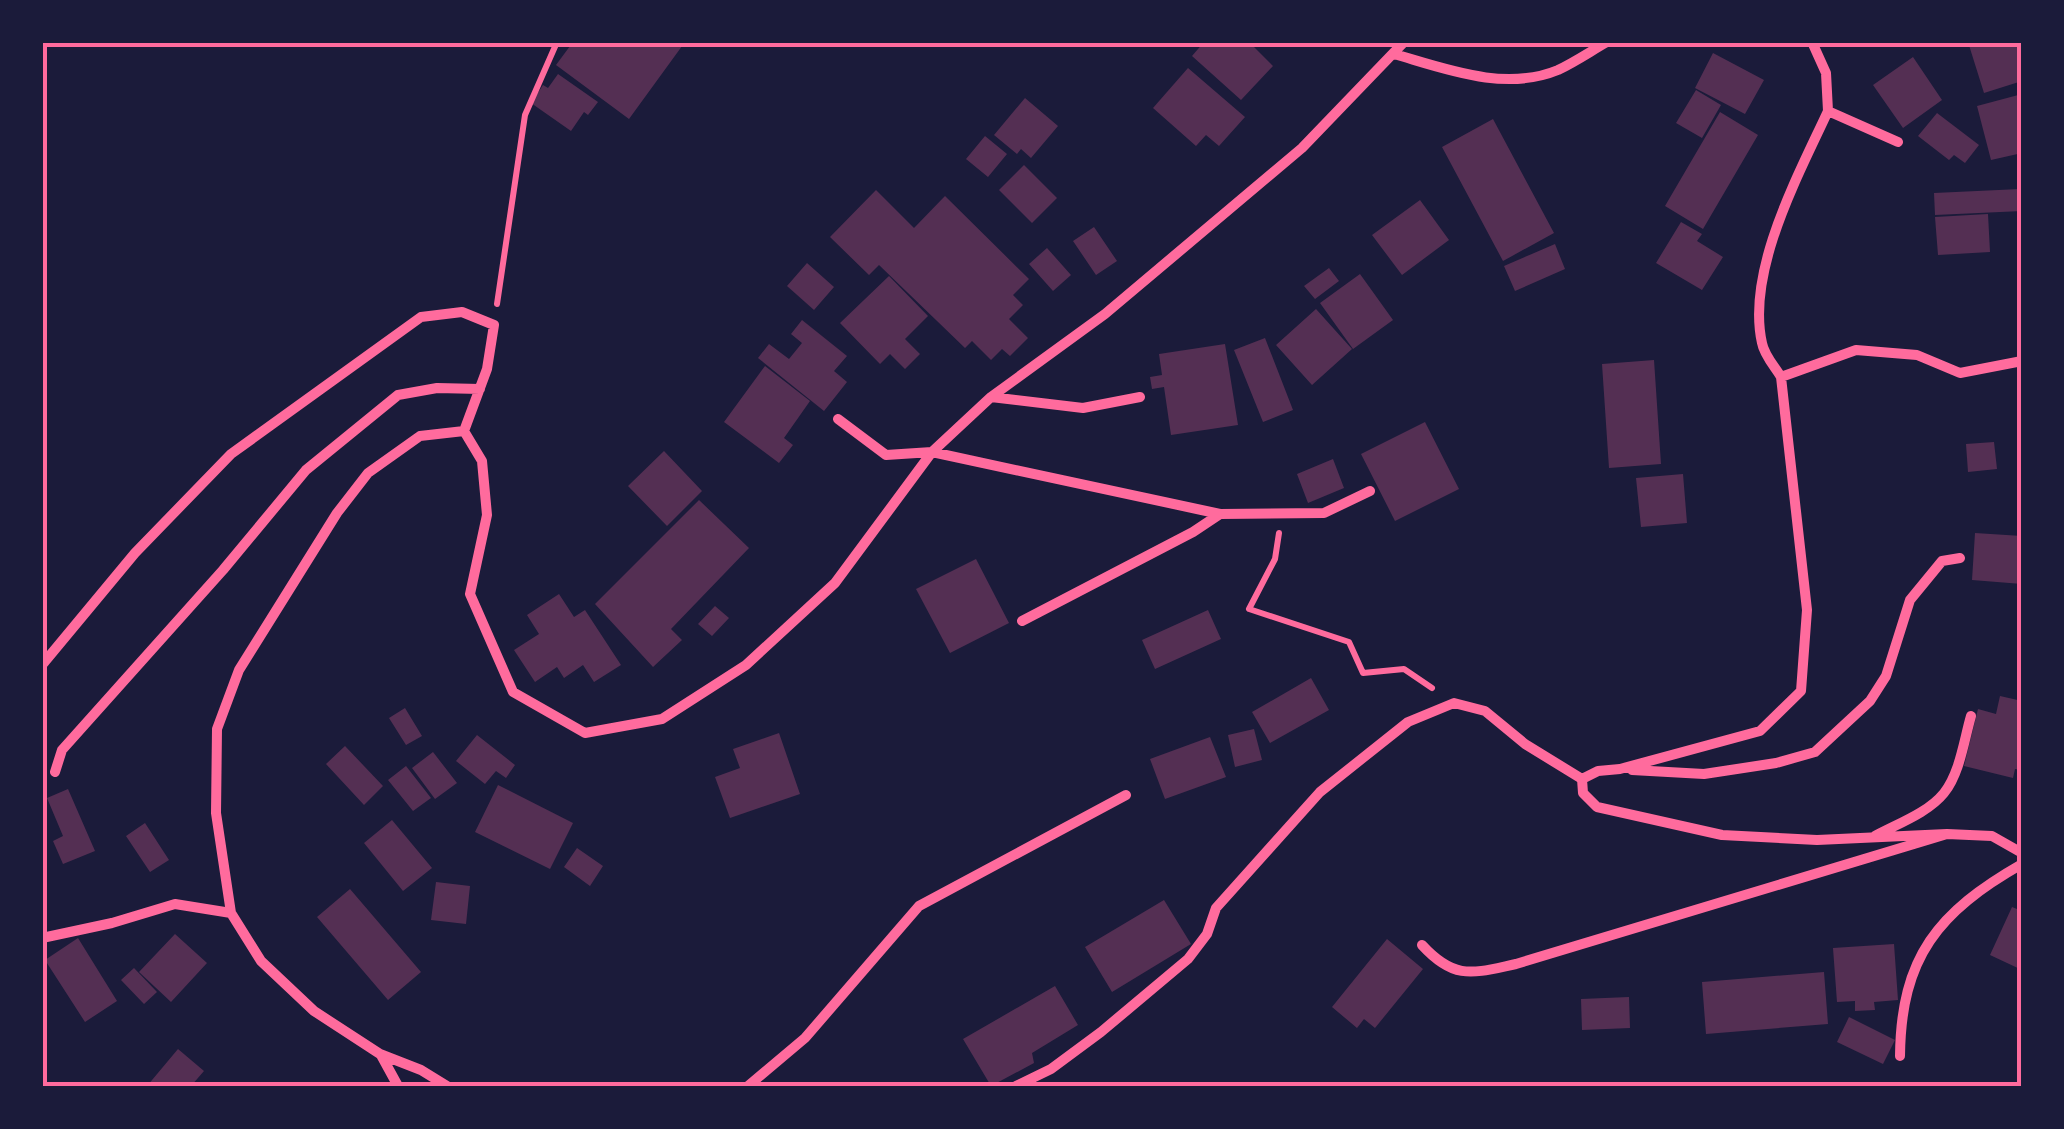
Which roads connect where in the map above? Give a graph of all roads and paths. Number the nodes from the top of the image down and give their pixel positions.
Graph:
1 (558, 42) edge
2 (1404, 42) edge
3 (1607, 42) edge
4 (1812, 42) edge
5 (1394, 54) junction
6 (1828, 111) junction
7 (1898, 142) dead end
8 (494, 325) junction
9 (2022, 361) edge
10 (1781, 377) junction
11 (480, 388) junction
12 (991, 397) junction
13 (1140, 397) dead end
14 (838, 419) dead end
15 (464, 431) junction
16 (932, 452) junction
17 (1370, 491) dead end
18 (1220, 514) junction
19 (1281, 514) junction
20 (1960, 558) dead end
21 (1022, 622) dead end
22 (42, 664) edge
23 (1454, 703) junction
24 (1971, 716) dead end
25 (1620, 769) junction
26 (55, 772) dead end
27 (1582, 779) junction
28 (1126, 795) dead end
29 (1947, 834) junction
30 (1871, 838) junction
31 (2022, 853) edge
32 (2022, 864) edge
33 (231, 913) junction
34 (42, 938) edge
35 (1422, 945) dead end
36 (380, 1054) junction
37 (1900, 1056) dead end
38 (398, 1086) edge
39 (447, 1086) edge
40 (748, 1086) edge
41 (1016, 1086) edge

1 - 8 path
2 - 5 street
3 - 5 street
4 - 6 street
5 - 12 street
6 - 7 street
6 - 10 street
8 - 11 street
8 - 22 street
9 - 10 street
10 - 25 street
11 - 15 street
11 - 26 street
12 - 13 street
12 - 16 street
14 - 16 street
15 - 16 street
15 - 33 street
16 - 18 street
17 - 19 street
18 - 19 street
18 - 21 street
19 - 23 path
20 - 25 street
23 - 27 street
23 - 41 street
24 - 30 street
25 - 27 street
27 - 30 street
28 - 40 street
29 - 30 street
29 - 31 street
29 - 35 street
32 - 37 street
33 - 34 street
33 - 36 street
36 - 38 street
36 - 39 street

